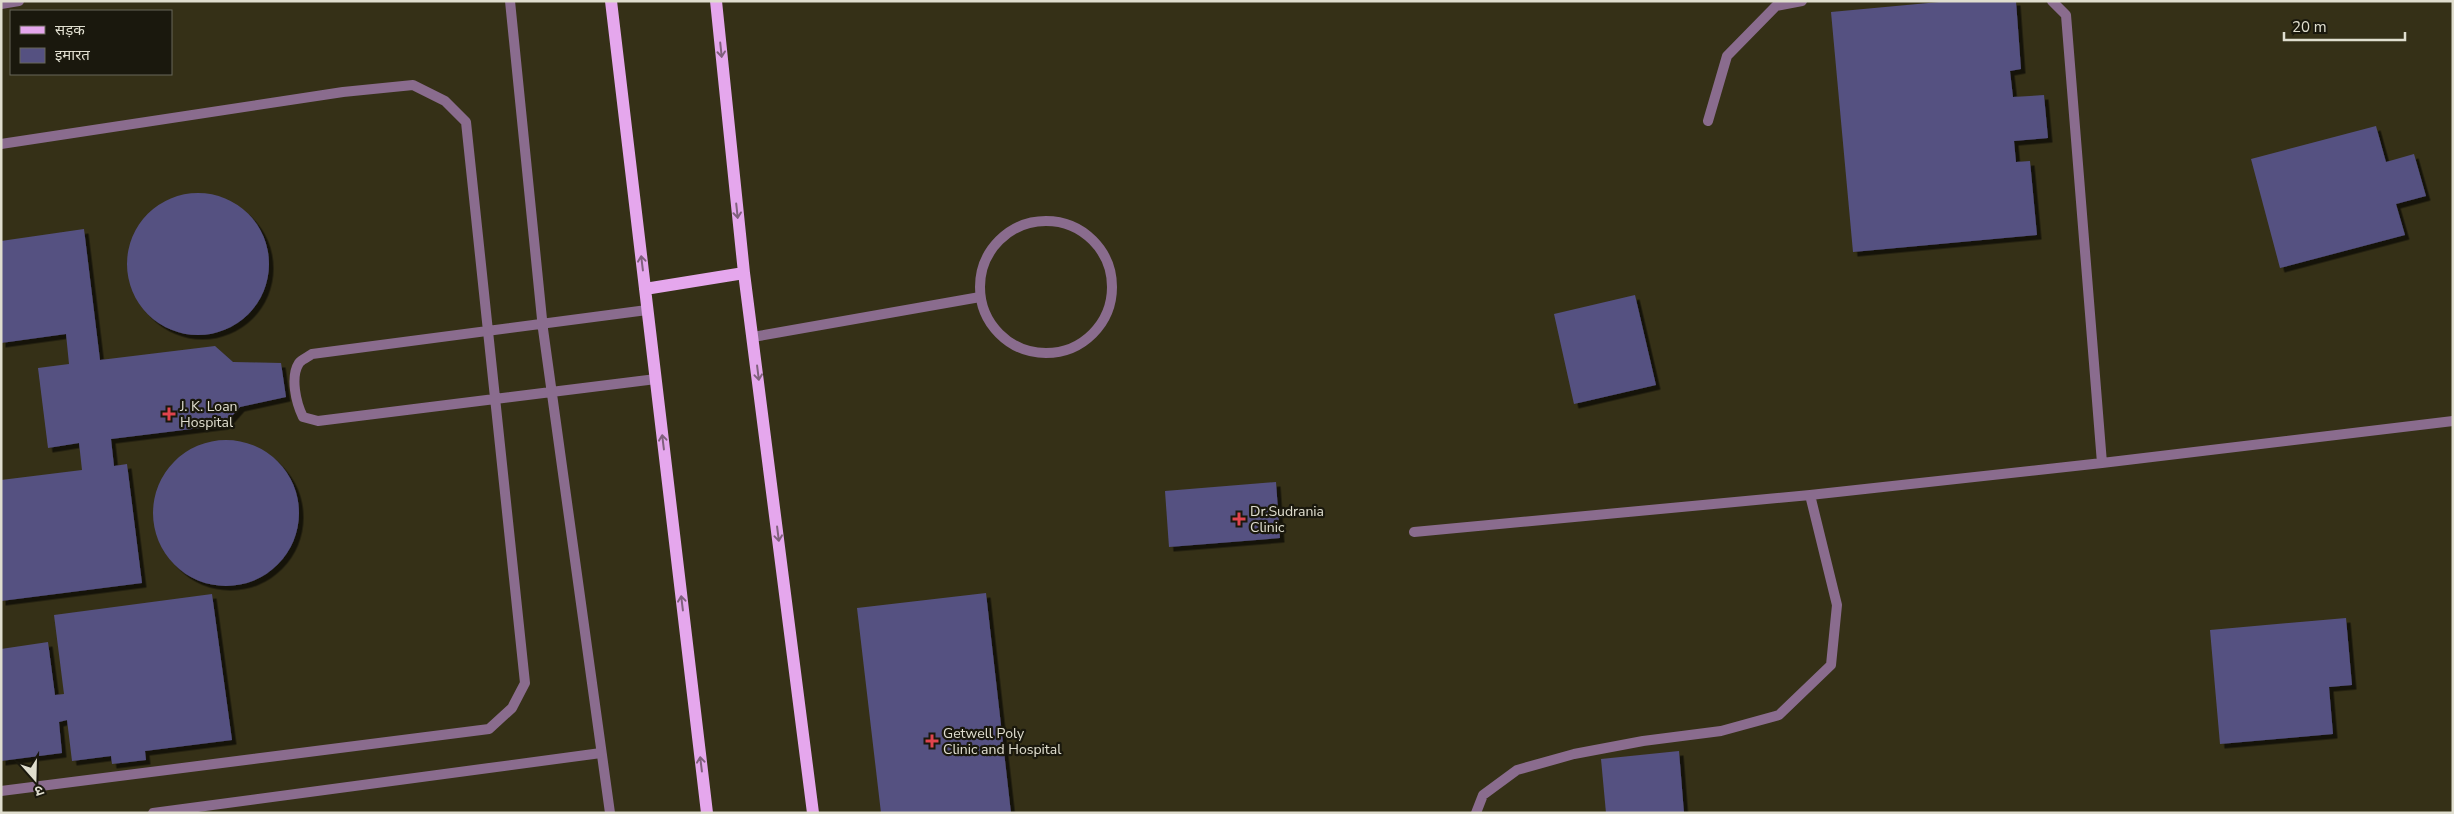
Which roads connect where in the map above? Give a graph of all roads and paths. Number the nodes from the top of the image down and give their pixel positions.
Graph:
1 (19, 1) edge
2 (510, 1) edge
3 (611, 1) edge
4 (716, 1) edge
5 (1802, 1) edge
6 (2052, 1) edge
7 (1, 4) edge
8 (1708, 121) dead end
9 (1, 144) edge
10 (744, 273) junction
11 (645, 289) junction
12 (980, 297) junction
13 (647, 310) junction
14 (542, 324) junction
15 (488, 331) junction
16 (753, 337) junction
17 (656, 379) junction
18 (552, 394) junction
19 (496, 400) junction
20 (2453, 421) edge
21 (2102, 463) junction
22 (1810, 495) junction
23 (1414, 532) dead end
24 (601, 753) junction
25 (1, 791) edge
26 (153, 813) edge
27 (610, 813) edge
28 (707, 813) edge
29 (813, 813) edge
30 (1476, 813) edge

1 - 7 street
2 - 14 street
11 -> 3 main road
4 -> 10 main road
5 - 8 street
6 - 21 street
9 - 15 street
10 - 11 main road
10 - 16 main road
11 - 13 main road
12 - 12 street
12 - 16 street
13 - 14 street
13 - 17 main road
14 - 15 street
14 - 18 street
15 - 19 street
15 - 19 street
16 -> 29 main road
17 - 18 street
28 -> 17 main road
18 - 19 street
18 - 24 street
19 - 25 street
20 - 21 street
21 - 22 street
22 - 23 street
22 - 30 street
24 - 26 street
24 - 27 street

